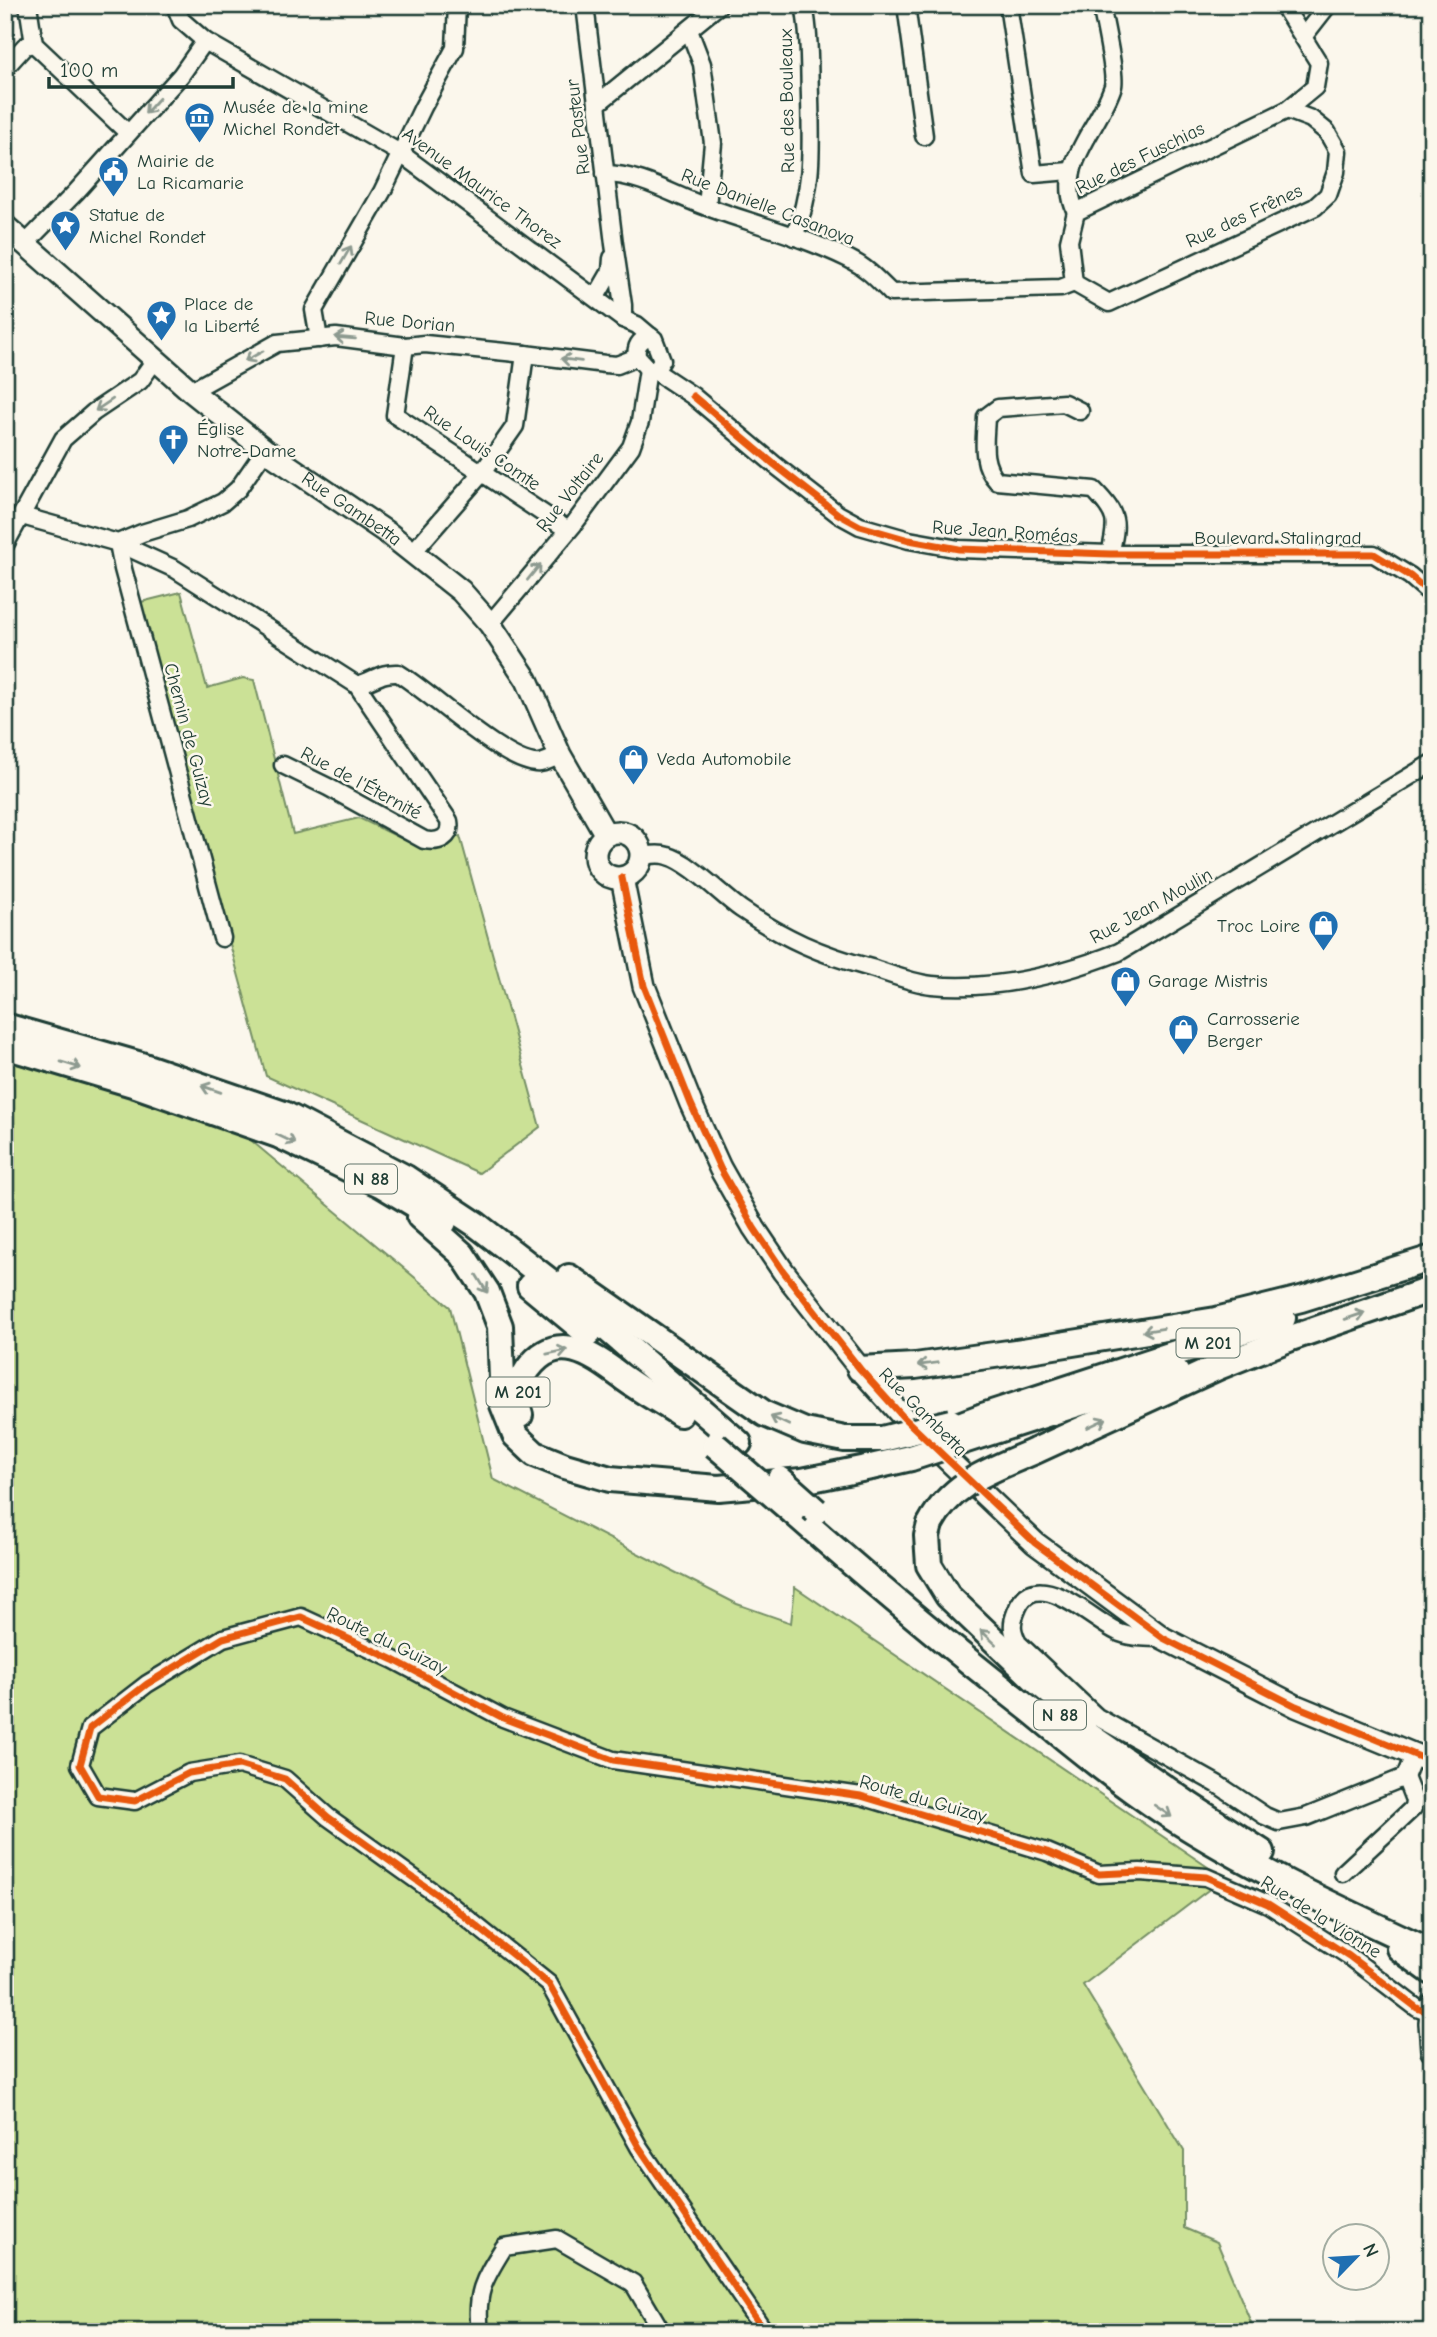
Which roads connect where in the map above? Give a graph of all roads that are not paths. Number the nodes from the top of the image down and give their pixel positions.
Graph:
1 (28, 5) edge
2 (175, 5) edge
3 (457, 5) edge
4 (584, 5) edge
5 (719, 5) edge
6 (804, 5) edge
7 (905, 5) edge
8 (1009, 5) edge
9 (1101, 5) edge
10 (1283, 5) edge
11 (1328, 5) edge
12 (689, 30) junction
13 (1303, 37) junction
14 (205, 41) junction
15 (34, 44) junction
16 (5, 68) edge
17 (597, 104) junction
18 (1287, 110) junction
19 (128, 133) junction
20 (924, 136) dead end
21 (400, 153) junction
22 (1070, 171) junction
23 (605, 174) junction
24 (707, 207) junction
25 (1076, 212) junction
26 (5, 226) edge
27 (794, 237) junction
28 (25, 244) junction
29 (614, 244) junction
30 (1074, 283) junction
31 (596, 297) junction
32 (623, 318) junction
33 (319, 339) junction
34 (405, 346) junction
35 (525, 354) junction
36 (648, 357) junction
37 (155, 360) junction
38 (191, 391) junction
39 (1080, 411) dead end
40 (265, 450) junction
41 (482, 473) junction
42 (22, 516) junction
43 (568, 530) junction
44 (118, 543) junction
45 (5, 545) edge
46 (413, 552) junction
47 (1111, 554) junction
48 (1432, 595) edge
49 (491, 624) junction
50 (357, 685) junction
51 (560, 755) junction
52 (1432, 763) edge
53 (284, 765) dead end
54 (606, 835) junction
55 (642, 856) junction
56 (622, 878) junction
57 (222, 938) dead end
58 (5, 1026) edge
59 (5, 1046) edge
60 (382, 1185) junction
61 (477, 1225) junction
62 (1432, 1258) edge
63 (1432, 1265) edge
64 (1432, 1289) edge
65 (1291, 1338) junction
66 (860, 1369) junction
67 (680, 1414) junction
68 (984, 1422) junction
69 (727, 1444) junction
70 (858, 1454) junction
71 (804, 1511) junction
72 (1163, 1638) junction
73 (1423, 1758) edge
74 (1405, 1777) junction
75 (1191, 1806) junction
76 (1140, 1872) joint
77 (1343, 1873) dead end
78 (1359, 1918) junction
79 (1432, 1933) edge
80 (1432, 1952) edge
81 (1432, 1972) edge
82 (1431, 2009) edge
83 (1432, 2051) edge
84 (480, 2332) edge
85 (662, 2332) edge
86 (765, 2332) edge

1 - 15 street
2 - 14 street, Avenue Maurice Thorez
3 - 21 street
4 - 17 street, Rue Pasteur
5 - 12 street
6 - 27 street, Rue des Bouleaux
7 - 20 street
8 - 22 street
9 - 22 street
10 - 13 street, Rue des Fuschias
11 - 13 street
12 - 17 street
12 - 24 street
13 - 18 street, Rue des Fuschias
14 -> 19 street
14 - 21 street, Avenue Maurice Thorez
15 - 16 street
15 - 19 street
17 - 23 street, Rue Pasteur
18 - 25 street, Rue des Fuschias
18 - 30 street, Rue des Frênes
19 - 28 street
21 - 31 street, Avenue Maurice Thorez
33 -> 21 street
22 - 25 street
23 - 24 street, Rue Danielle Casanova
23 - 29 street, Rue Pasteur
24 - 27 street, Rue Danielle Casanova
25 - 30 street, Rue des Fuschias
26 - 28 main road, Rue Gambetta
27 - 30 street, Rue Danielle Casanova
28 - 37 main road, Rue Gambetta
29 - 31 street, Rue Pasteur
29 - 32 street, Rue Pasteur
31 - 32 street, Avenue Maurice Thorez
32 - 36 street, Avenue Maurice Thorez
34 -> 33 street, Rue Dorian
33 -> 38 street, Rue Dorian
34 - 35 street, Rue Dorian
34 - 41 street, Rue Louis Comte
36 -> 35 street, Rue Dorian
35 - 41 street
36 - 43 street, Rue Voltaire
36 - 47 street, Rue Jean Roméas
37 - 38 main road, Rue Gambetta
37 -> 42 street
38 - 40 main road, Rue Gambetta
39 - 47 street
40 - 44 street
40 - 46 main road, Rue Gambetta
41 - 43 street, Rue Louis Comte
41 - 46 street
42 - 44 street, Rue de l'Éternité
42 - 45 street
49 -> 43 street, Rue Voltaire
44 - 50 street, Rue de l'Éternité
44 - 57 street, Chemin de Guizay
46 - 49 main road, Rue Gambetta
47 - 48 street, Boulevard Stalingrad
49 - 51 main road, Rue Gambetta
50 - 51 street
50 - 53 street, Rue de l'Éternité
51 - 54 main road, Rue Gambetta
52 - 55 street, Rue Jean Moulin
54 - 55 main road
54 - 56 main road
55 - 56 main road
56 - 66 main road, Rue Gambetta
61 -> 58 highway, N 88
59 -> 60 highway, N 88
60 - 67 highway, N 88
60 -> 70 highway, M 201
61 - 69 highway, N 88
70 -> 61 highway
62 -> 66 highway
63 - 68 highway, M 201
65 -> 64 highway, M 201
65 - 68 highway, M 201
75 -> 65 highway, bridge
66 - 72 main road, Rue Gambetta
67 - 69 highway, N 88
70 -> 67 highway, M 201
68 - 70 highway, bridge
68 - 70 highway, M 201, bridge
69 - 71 highway, N 88, bridge
71 - 75 highway, N 88
71 -> 78 highway, N 88
72 - 73 main road, Rue Gambetta
72 - 74 street
73 - 74 street
74 - 77 street
75 - 79 highway, N 88
76 - 82 street, Rue de la Vionne
76 - 86 street, Route du Guizay
78 - 80 highway, N 88
78 - 81 highway
82 - 83 main road
84 - 85 street

